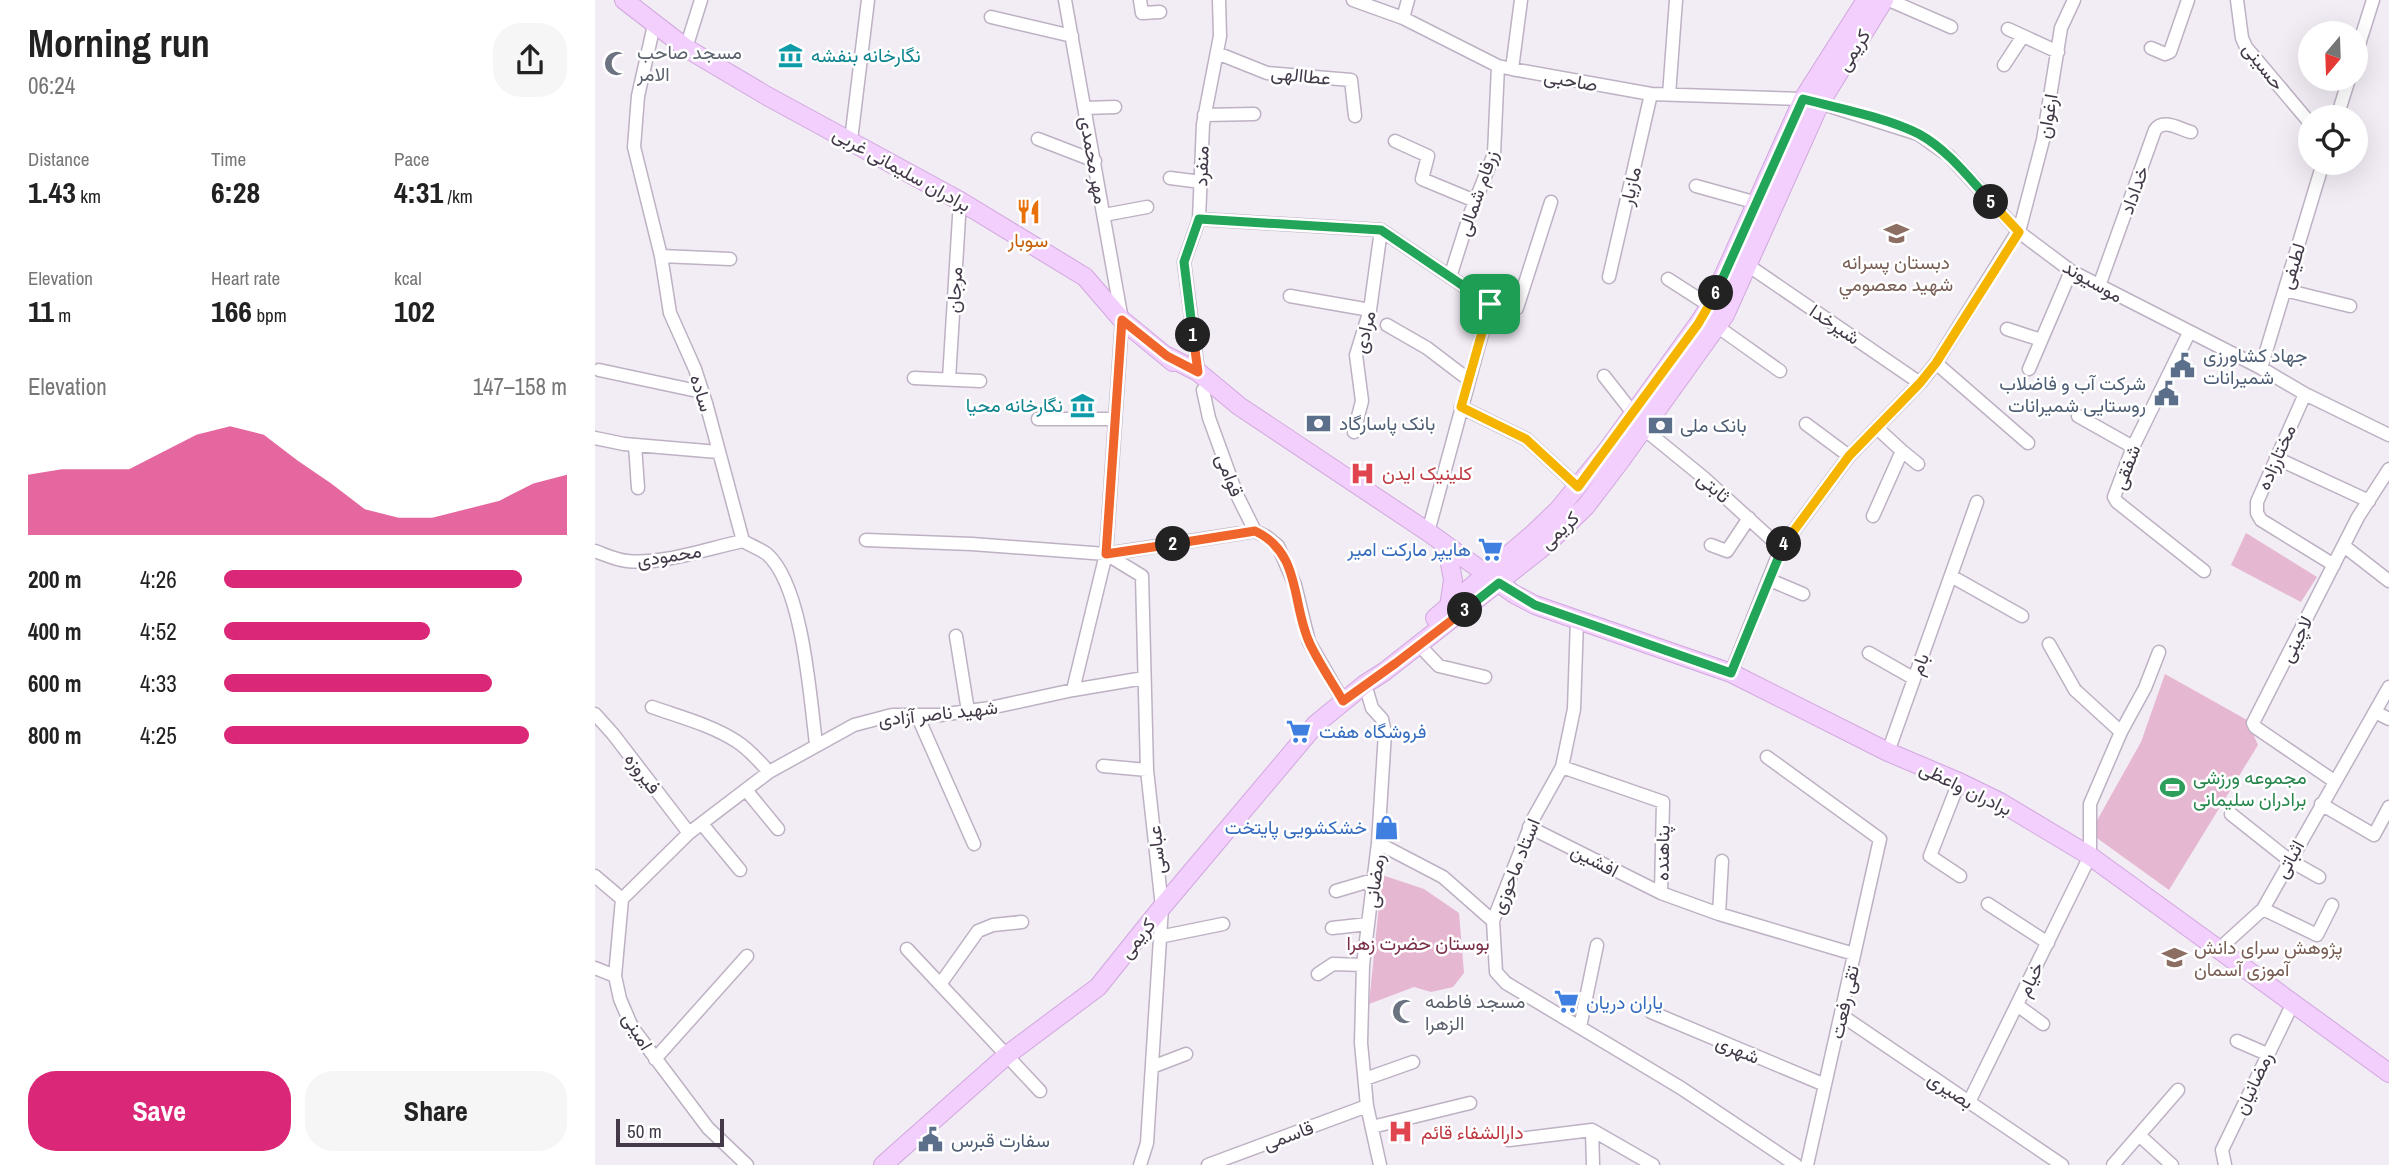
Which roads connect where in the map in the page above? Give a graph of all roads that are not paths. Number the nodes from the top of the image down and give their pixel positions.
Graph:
1 (624, 0) edge
2 (701, 0) edge
3 (868, 0) edge
4 (1065, 0) edge
5 (1140, 0) edge
6 (1219, 0) edge
7 (1353, 0) edge
8 (1408, 0) edge
9 (1521, 0) edge
10 (1676, 0) edge
11 (1866, 0) edge
12 (1887, 0) edge
13 (2074, 0) edge
14 (2188, 0) edge
15 (2237, 0) edge
16 (2373, 0) edge
17 (1160, 12) dead end
18 (648, 14) edge
19 (991, 17) dead end
20 (1403, 18) junction
21 (2366, 21) edge
22 (1951, 27) dead end
23 (2008, 29) dead end
24 (1072, 36) junction
25 (2023, 36) junction
26 (686, 48) junction
27 (2151, 48) dead end
28 (2058, 52) junction
29 (1217, 54) junction
30 (2004, 65) dead end
31 (1499, 66) junction
32 (1512, 69) junction
33 (1651, 94) junction
34 (1668, 95) junction
35 (1812, 101) junction
36 (1115, 107) dead end
37 (1085, 108) junction
38 (2298, 109) edge
39 (1254, 114) dead end
40 (1204, 115) junction
41 (1355, 116) dead end
42 (2191, 132) dead end
43 (1038, 139) dead end
44 (851, 140) junction
45 (1395, 141) dead end
46 (1095, 162) junction
47 (2319, 175) edge
48 (1170, 178) dead end
49 (1201, 182) junction
50 (1696, 186) dead end
51 (960, 201) junction
52 (1475, 201) junction
53 (1551, 202) dead end
54 (1757, 203) junction
55 (1147, 207) dead end
56 (1104, 215) junction
57 (1199, 219) junction
58 (1381, 230) junction
59 (2019, 232) junction
60 (661, 256) junction
61 (730, 259) dead end
62 (1749, 266) junction
63 (2071, 271) junction
64 (1450, 277) junction
65 (1609, 277) dead end
66 (1668, 279) dead end
67 (2099, 286) junction
68 (2285, 290) junction
69 (1290, 296) dead end
70 (1490, 304) junction
71 (1710, 306) junction
72 (2350, 306) dead end
73 (1370, 310) junction
74 (1122, 320) junction
75 (1387, 325) dead end
76 (1718, 327) junction
77 (2007, 328) dead end
78 (2189, 332) junction
79 (2041, 340) junction
80 (1167, 356) junction
81 (1936, 363) junction
82 (2261, 368) junction
83 (2029, 369) dead end
84 (599, 370) dead end
85 (1780, 371) dead end
86 (1198, 372) junction
87 (1604, 376) dead end
88 (914, 378) dead end
89 (949, 379) junction
90 (1469, 380) junction
91 (980, 381) dead end
92 (1920, 383) junction
93 (1203, 390) junction
94 (702, 392) junction
95 (2305, 394) junction
96 (1239, 406) junction
97 (1461, 407) junction
98 (1633, 414) junction
99 (2078, 416) dead end
100 (1038, 419) dead end
101 (1115, 419) junction
102 (1806, 424) dead end
103 (1877, 428) junction
104 (1644, 429) junction
105 (1354, 432) dead end
106 (2389, 435) edge
107 (595, 438) edge
108 (2028, 443) dead end
109 (635, 445) junction
110 (2133, 447) junction
111 (1902, 451) junction
112 (718, 452) junction
113 (1849, 456) junction
114 (2276, 458) junction
115 (1918, 464) dead end
116 (2389, 469) edge
117 (1578, 487) junction
118 (638, 488) dead end
119 (2369, 501) junction
120 (1977, 502) dead end
121 (1873, 516) dead end
122 (1749, 518) junction
123 (1255, 531) junction
124 (1429, 532) junction
125 (866, 540) dead end
126 (743, 541) junction
127 (1711, 545) dead end
128 (2344, 546) junction
129 (1447, 547) junction
130 (1781, 548) junction
131 (595, 551) edge
132 (1106, 554) junction
133 (2334, 565) junction
134 (2204, 571) dead end
135 (1951, 576) junction
136 (1492, 578) junction
137 (2387, 579) edge
138 (1770, 580) junction
139 (1803, 594) dead end
140 (1449, 607) junction
141 (2022, 616) dead end
142 (1577, 620) junction
143 (956, 636) dead end
144 (1419, 645) junction
145 (2049, 645) dead end
146 (2159, 652) dead end
147 (1869, 653) dead end
148 (1731, 673) junction
149 (1485, 677) dead end
150 (1144, 678) junction
151 (1913, 678) junction
152 (1365, 684) junction
153 (2389, 687) edge
154 (1073, 690) junction
155 (1343, 701) junction
156 (652, 707) dead end
157 (968, 711) junction
158 (2375, 712) junction
159 (595, 714) edge
160 (917, 715) junction
161 (2389, 719) edge
162 (2121, 732) junction
163 (816, 744) junction
164 (1888, 752) junction
165 (1767, 757) dead end
166 (1103, 766) dead end
167 (1562, 767) junction
168 (1147, 770) junction
169 (769, 772) junction
170 (2334, 781) junction
171 (1959, 782) junction
172 (746, 790) junction
173 (2321, 804) junction
174 (2389, 807) edge
175 (2231, 814) dead end
176 (702, 824) junction
177 (1529, 827) junction
178 (778, 830) dead end
179 (689, 833) junction
180 (1378, 843) junction
181 (974, 844) dead end
182 (2090, 856) junction
183 (2288, 860) junction
184 (1721, 861) dead end
185 (740, 870) dead end
186 (595, 876) edge
187 (1960, 876) dead end
188 (2319, 877) dead end
189 (1373, 880) junction
190 (1336, 891) dead end
191 (1661, 893) junction
192 (622, 899) junction
193 (1988, 904) dead end
194 (2332, 905) dead end
195 (1161, 907) junction
196 (2263, 909) junction
197 (1719, 914) junction
198 (1022, 922) dead end
199 (1493, 922) junction
200 (1223, 924) dead end
201 (1368, 924) junction
202 (1332, 929) dead end
203 (1159, 937) junction
204 (2048, 943) junction
205 (1597, 945) dead end
206 (907, 949) dead end
207 (2220, 950) junction
208 (1854, 954) junction
209 (747, 957) dead end
210 (1363, 965) junction
211 (595, 968) edge
212 (1318, 974) dead end
213 (615, 976) junction
214 (941, 983) junction
215 (2293, 1003) junction
216 (2017, 1005) junction
217 (1651, 1012) dead end
218 (1841, 1015) junction
219 (2043, 1024) dead end
220 (1580, 1027) junction
221 (2237, 1041) dead end
222 (1186, 1054) dead end
223 (2267, 1054) junction
224 (1007, 1055) junction
225 (655, 1059) junction
226 (1413, 1062) dead end
227 (1152, 1066) junction
228 (2389, 1072) edge
229 (1365, 1079) junction
230 (1825, 1085) junction
231 (2178, 1090) dead end
232 (1040, 1091) dead end
233 (1470, 1102) dead end
234 (1969, 1102) junction
235 (1367, 1106) junction
236 (1372, 1127) junction
237 (1592, 1130) junction
238 (2139, 1135) junction
239 (1510, 1140) dead end
240 (747, 1165) edge
241 (883, 1165) edge
242 (1140, 1165) edge
243 (1208, 1165) edge
244 (1380, 1165) edge
245 (1593, 1165) edge
246 (1653, 1165) edge
247 (1796, 1165) edge
248 (1807, 1165) edge
249 (2063, 1165) edge
250 (2113, 1165) edge
251 (2172, 1165) edge
252 (2225, 1165) edge

1 - 18 main road, برادران سلیمانی غربی
2 - 26 street
3 - 44 street
4 - 24 street, مهر محمدی
5 - 17 street
6 - 29 street, منفرد
7 - 20 street, صاحبی
8 - 20 street
9 - 32 street
10 - 34 street
11 - 35 main road, کریمی
12 - 22 street
12 - 35 main road, کریمی
13 - 28 street, ارغوان
14 - 27 street
15 - 38 street, حسینی
16 - 21 street
18 - 26 main road, برادران سلیمانی غربی
18 - 60 street, ساده
19 - 24 street
20 - 31 street, صاحبی
23 - 25 street
24 - 37 street, مهر محمدی
25 - 28 street
25 - 30 street
26 - 44 main road, برادران سلیمانی غربی
28 - 59 street, ارغوان
29 - 40 street, منفرد
29 - 41 street, عطاالهی
31 - 32 street, صاحبی
31 - 52 street, زرفام شمالی
32 - 33 street, صاحبی
33 - 34 street, صاحبی
33 - 65 street, مازیار
34 - 35 street, صاحبی
35 - 54 main road, کریمی
35 - 59 street, موسیوند
35 - 62 main road, کریمی
36 - 37 street
37 - 46 street, مهر محمدی
39 - 40 street
40 - 49 street, منفرد
42 - 67 street, خداداد
43 - 46 street
44 - 51 main road, برادران سلیمانی غربی
45 - 52 street
46 - 56 street, مهر محمدی
47 - 68 street, لطیفی
48 - 49 street
49 - 57 street, منفرد
50 - 54 street
51 - 74 main road, برادران سلیمانی غربی
51 - 89 street, مرجان
52 - 64 street, زرفام شمالی
53 - 70 street
54 - 71 main road, کریمی
55 - 56 street
56 - 74 street, مهر محمدی
57 - 58 street
57 - 86 street, منفرد
58 - 64 street
58 - 73 street, مرادی
59 - 63 street, موسیوند
59 - 81 street, ارغوان
60 - 61 street
60 - 94 street, ساده
62 - 76 main road, کریمی
62 - 92 street, شیرخدا
63 - 67 street, موسیوند
63 - 79 street
64 - 70 street
66 - 71 street
67 - 78 street, موسیوند
68 - 72 street
68 - 82 street, لطیفی
69 - 73 street
70 - 90 street
71 - 98 main road, کریمی
73 - 105 street, مرادی
74 - 80 main road, برادران سلیمانی غربی
74 - 101 street
75 - 90 street
76 - 85 street
76 - 104 main road, کریمی
77 - 79 street
78 - 82 street, موسیوند
78 - 110 street, شفقی
79 - 83 street
80 - 86 main road, برادران سلیمانی غربی
80 - 93 main road, برادران سلیمانی غربی
81 - 92 street, ارغوان
81 - 108 street
82 - 95 street, موسیوند
84 - 94 street
86 - 96 main road, برادران سلیمانی غربی
87 - 98 street
88 - 89 street
89 - 91 street
90 - 97 street
92 - 103 street, ارغوان
93 - 96 main road, برادران سلیمانی غربی
93 - 123 street, قوامی
94 - 112 street, ساده
95 - 106 street, موسیوند
95 - 114 street, مختارزاده
96 - 124 main road, برادران سلیمانی غربی
97 - 117 street
97 - 124 street
98 - 117 main road, کریمی
99 - 110 street
100 - 101 street
101 - 132 street
102 - 113 street
103 - 111 street
103 - 113 street, ارغوان
104 - 122 street, ثابتی
104 - 136 main road, کریمی
107 - 109 street
109 - 112 street
109 - 118 street
110 - 134 street, شفقی
111 - 115 street
111 - 121 street
112 - 126 street, ساده
113 - 130 street, ارغوان
114 - 119 street
114 - 133 street, مختارزاده
116 - 119 street, لاچینی
117 - 136 main road, کریمی
119 - 128 street, لاچینی
120 - 135 street, بام
122 - 127 street
122 - 130 street, ثابتی
123 - 132 street
123 - 155 street, قوامی
124 - 129 main road, برادران سلیمانی غربی
125 - 132 street
126 - 131 street, محمودی
126 - 163 street
128 - 133 street, لاچینی
128 - 137 street
129 - 136 main road, برادران سلیمانی غربی
129 - 140 main road
130 - 138 street, ارغوان
132 - 150 street, عباسی
132 - 154 street
133 - 170 street, لاچینی
135 - 141 street
135 - 151 street, بام
136 - 140 main road, کریمی
136 - 142 main road, برادران واعظی
136 - 144 main road, کریمی
138 - 139 street
138 - 148 street, ارغوان
140 - 152 main road, کریمی
142 - 148 main road, برادران واعظی
142 - 167 street, استاد ماحوزی
143 - 157 street
144 - 149 street
144 - 152 main road, کریمی
145 - 162 street
146 - 162 street
147 - 151 street
148 - 164 main road, برادران واعظی
150 - 154 street, شهید ناصر آزادی
150 - 168 street, عباسی
151 - 164 street, بام
152 - 155 main road, کریمی
152 - 180 street, رمضانی
153 - 158 street, اثباتی
154 - 157 street, شهید ناصر آزادی
155 - 195 main road, کریمی
156 - 169 street
157 - 160 street, شهید ناصر آزادی
158 - 161 street
158 - 170 street, اثباتی
159 - 179 street, فیروزه
160 - 163 street, شهید ناصر آزادی
160 - 181 street
162 - 182 street
163 - 169 street, شهید ناصر آزادی
164 - 171 main road, برادران واعظی
165 - 208 street, تقی رفعت
166 - 168 street
167 - 177 street, استاد ماحوزی
167 - 191 street, پناهنده
168 - 195 street, عباسی
169 - 172 street, شهید ناصر آزادی
170 - 173 street, اثباتی
171 - 182 main road, برادران واعظی
171 - 187 street
172 - 176 street, شهید ناصر آزادی
172 - 178 street
173 - 174 street
173 - 183 street, اثباتی
175 - 183 street
176 - 179 street, شهید ناصر آزادی
176 - 185 street
177 - 191 street, افشین
177 - 199 street, استاد ماحوزی
179 - 192 street, شهید ناصر آزادی
180 - 189 street, رمضانی
180 - 199 street
182 - 204 street, خیام
182 - 207 main road, برادران واعظی
183 - 188 street
183 - 196 street, اثباتی
184 - 197 street
186 - 192 street
189 - 190 street
189 - 201 street, رمضانی
191 - 197 street, پناهنده
192 - 213 street, امینی
193 - 204 street
194 - 196 street
195 - 203 street, عباسی
195 - 224 main road, کریمی
196 - 207 street, اثباتی
197 - 208 street, پناهنده
198 - 214 street
199 - 220 street, استاد ماحوزی
200 - 203 street
201 - 202 street
201 - 210 street, رمضانی
203 - 227 street, عباسی
204 - 216 street, خیام
205 - 220 street
206 - 214 street
207 - 215 main road, برادران واعظی
208 - 218 street, تقی رفعت
209 - 225 street
210 - 212 street
210 - 229 street, رمضانی
211 - 213 street
213 - 225 street, امینی
214 - 224 street
215 - 223 street, رمضانیان
215 - 228 main road, برادران واعظی
216 - 219 street
216 - 234 street, خیام
217 - 230 street, شهری
218 - 230 street, تقی رفعت
218 - 234 street, بصیری
220 - 247 street, استاد ماحوزی
221 - 223 street
222 - 227 street
223 - 252 street, رمضانیان
224 - 232 street
224 - 241 main road, کریمی
225 - 240 street, امینی
226 - 229 street
227 - 242 street, عباسی
229 - 235 street, رمضانی
230 - 248 street, تقی رفعت
231 - 238 street
233 - 236 street
234 - 249 street, بصیری
235 - 236 street, رمضانی
235 - 243 street, قاسمی
236 - 244 street, رمضانی
237 - 239 street
237 - 245 street
237 - 246 street
238 - 250 street
238 - 251 street

